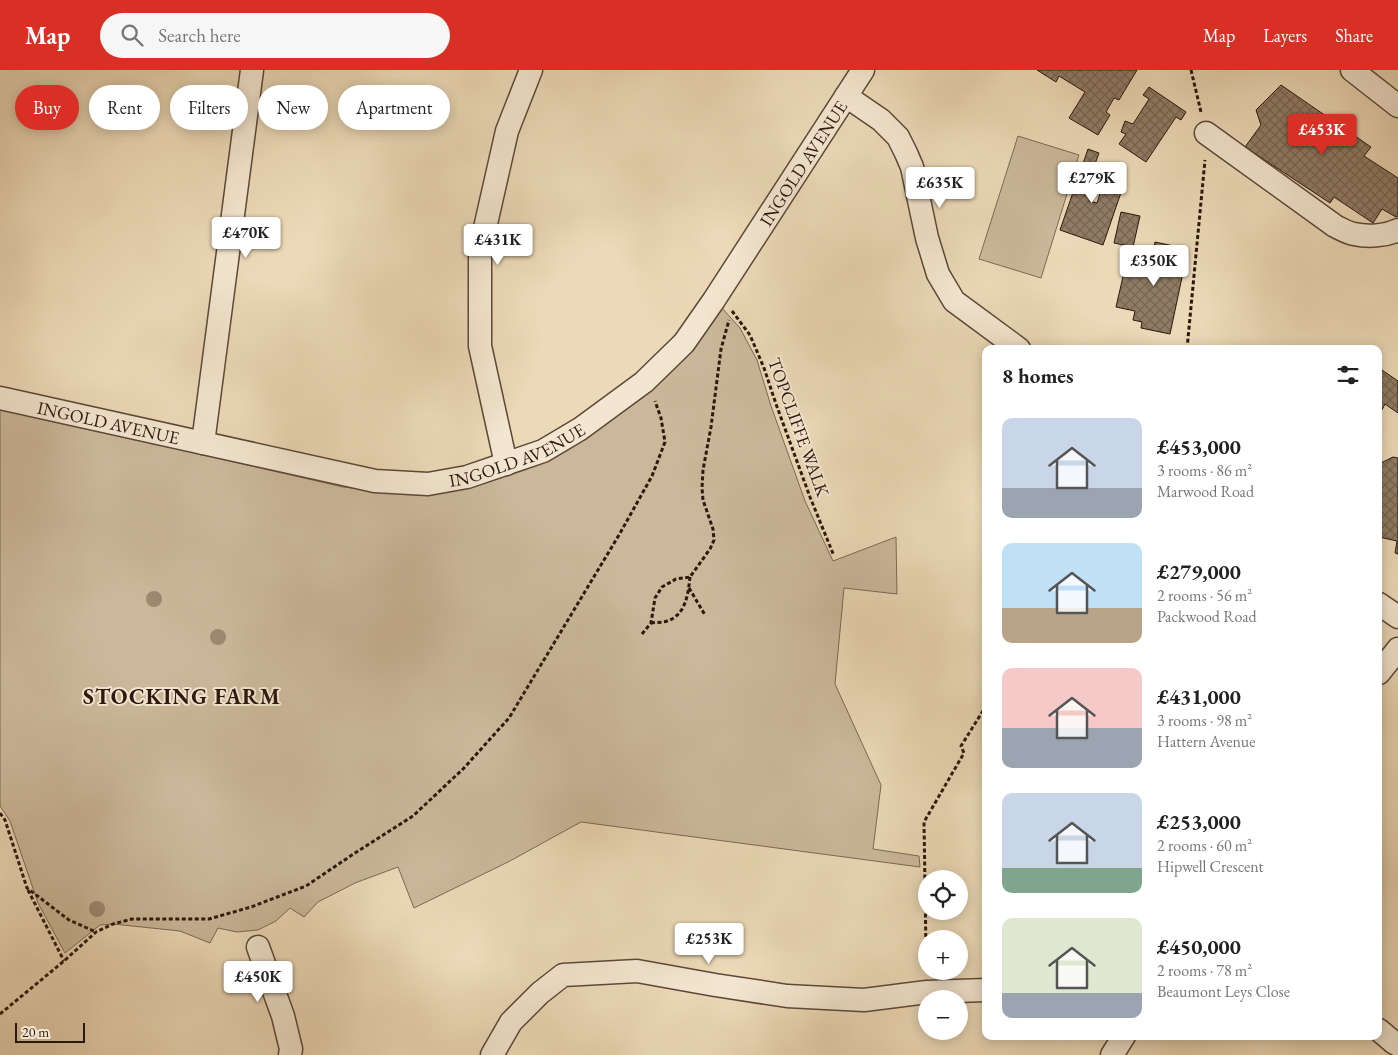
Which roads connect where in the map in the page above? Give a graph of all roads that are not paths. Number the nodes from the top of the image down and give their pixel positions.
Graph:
1 (252, 70) edge
2 (531, 70) edge
3 (863, 70) edge
4 (1353, 70) edge
5 (846, 96) junction
6 (1398, 106) edge
7 (1206, 133) road end
8 (1398, 230) edge
9 (1014, 345) edge
10 (0, 398) edge
11 (203, 443) junction
12 (506, 464) junction
13 (1382, 606) edge
14 (1398, 617) edge
15 (1398, 649) edge
16 (1382, 669) edge
17 (258, 947) dead end
18 (982, 990) edge
19 (1382, 1033) edge
20 (1121, 1040) edge
21 (1398, 1045) edge
22 (290, 1055) edge
23 (492, 1055) edge
24 (1112, 1055) edge

1 - 11 street
2 - 12 street
3 - 5 street, INGOLD AVENUE
4 - 6 street
5 - 9 street
5 - 12 street, INGOLD AVENUE
7 - 8 street
10 - 11 street, INGOLD AVENUE
11 - 12 street, INGOLD AVENUE
13 - 14 street
15 - 16 street
17 - 22 street
18 - 23 street
19 - 21 street
20 - 24 street

